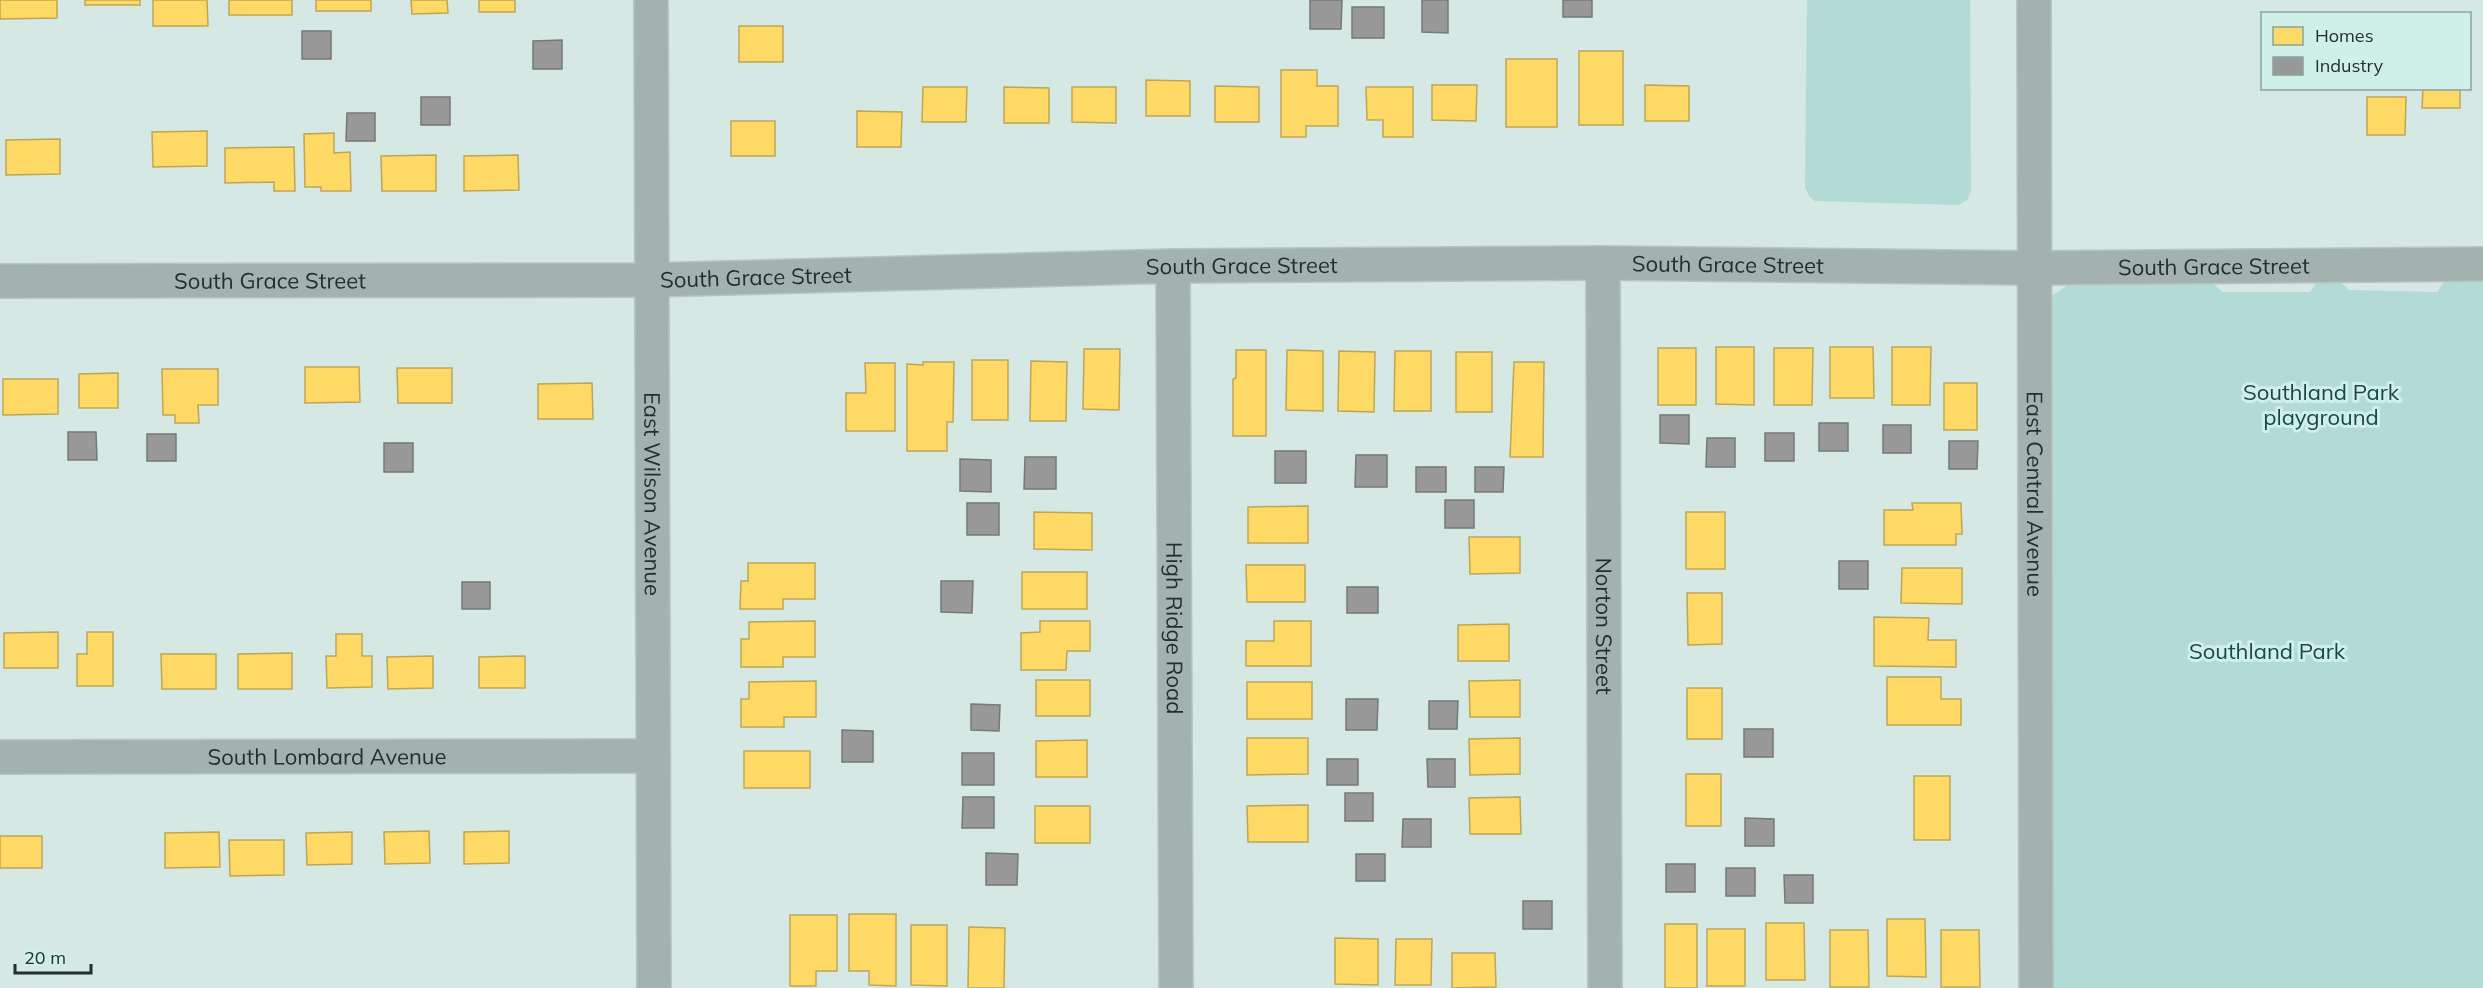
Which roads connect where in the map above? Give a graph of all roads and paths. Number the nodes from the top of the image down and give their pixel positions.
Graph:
1 (651, 0) edge
2 (2034, 0) edge
3 (1603, 262) junction
4 (2483, 264) edge
5 (1173, 266) junction
6 (2035, 268) junction
7 (651, 280) junction
8 (0, 281) edge
9 (653, 756) junction
10 (0, 757) edge
11 (654, 988) edge
12 (1176, 988) edge
13 (1605, 988) edge
14 (2036, 988) edge

1 - 7 street, East Wilson Avenue
2 - 6 street, East Central Avenue
3 - 5 street, South Grace Street
3 - 6 street, South Grace Street
3 - 13 street, Norton Street
4 - 6 street, South Grace Street
5 - 7 street, South Grace Street
5 - 12 street, High Ridge Road
6 - 14 street, East Central Avenue
7 - 8 street, South Grace Street
7 - 9 street, East Wilson Avenue
9 - 10 street, South Lombard Avenue
9 - 11 street, East Wilson Avenue

